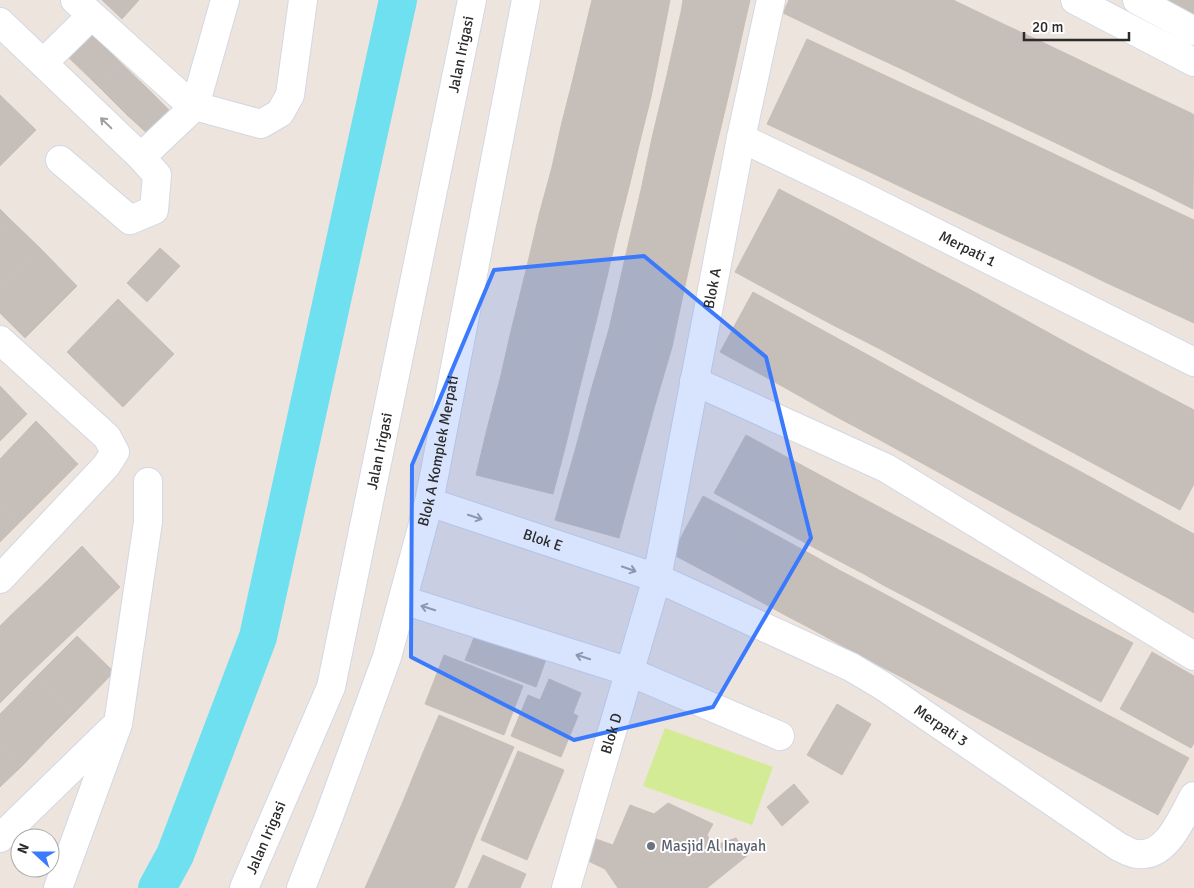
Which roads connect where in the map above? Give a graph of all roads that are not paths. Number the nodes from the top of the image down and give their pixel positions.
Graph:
1 (225, 0) edge
2 (303, 0) edge
3 (472, 0) edge
4 (526, 0) edge
5 (771, 0) edge
6 (1074, 0) edge
7 (1137, 0) edge
8 (83, 8) edge
9 (0, 22) edge
10 (1194, 31) edge
11 (44, 62) junction
12 (1194, 62) edge
13 (195, 106) junction
14 (741, 138) junction
15 (141, 157) junction
16 (60, 160) dead end
17 (0, 340) edge
18 (1194, 362) edge
19 (694, 381) junction
20 (148, 482) dead end
21 (429, 502) junction
22 (657, 578) junction
23 (0, 579) edge
24 (403, 600) junction
25 (1194, 656) edge
26 (630, 672) junction
27 (118, 724) junction
28 (780, 736) dead end
29 (1194, 796) edge
30 (0, 838) edge
31 (58, 888) edge
32 (244, 888) edge
33 (301, 888) edge
34 (566, 888) edge

1 - 13 street
2 - 13 street
3 - 32 street, Jalan Irigasi
4 - 21 street, Blok A Komplek Merpati
5 - 14 street, Blok A
6 - 12 street
7 - 10 street
8 - 11 street
8 - 13 street
9 - 11 street
15 -> 11 street
13 - 15 street
14 - 18 street, Merpati 1
14 - 19 street, Blok A
15 - 16 street
17 - 23 street
19 - 22 street, Blok A
19 - 25 street
20 - 27 street
21 -> 22 street, Blok E
21 - 24 street, Blok A Komplek Merpati
22 - 26 street, Blok D
22 - 29 street, Merpati 3
26 -> 24 street
24 - 33 street, Blok A Komplek Merpati
26 - 28 street
26 - 34 street, Blok D
27 - 30 street
27 - 31 street

